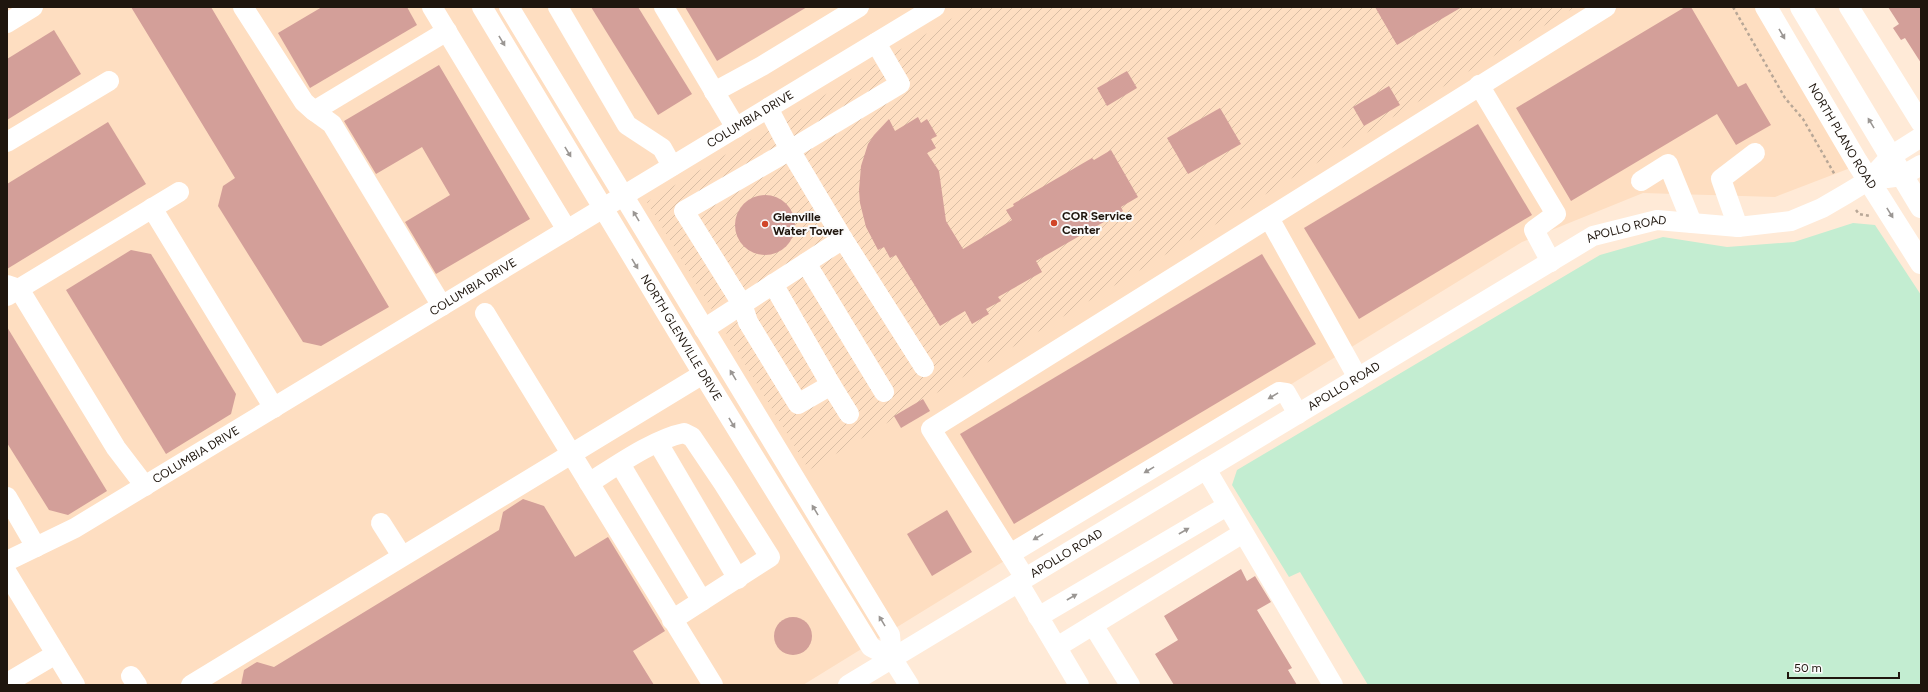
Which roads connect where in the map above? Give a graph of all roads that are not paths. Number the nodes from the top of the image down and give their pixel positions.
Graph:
1 (33, 7) edge
2 (244, 7) edge
3 (432, 7) edge
4 (482, 7) edge
5 (509, 7) edge
6 (558, 7) edge
7 (664, 7) edge
8 (859, 7) edge
9 (935, 7) edge
10 (1606, 7) edge
11 (1766, 7) edge
12 (1801, 7) edge
13 (1849, 7) edge
14 (7, 23) edge
15 (447, 31) junction
16 (876, 43) junction
17 (109, 81) dead end
18 (1479, 85) junction
19 (714, 92) junction
20 (768, 108) junction
21 (314, 111) junction
22 (1921, 123) edge
23 (736, 128) junction
24 (1921, 138) edge
25 (7, 142) edge
26 (790, 150) junction
27 (1755, 153) dead end
28 (1891, 156) junction
29 (1921, 165) edge
30 (672, 166) junction
31 (1902, 176) junction
32 (1869, 180) junction
33 (1642, 181) dead end
34 (179, 192) dead end
35 (623, 196) junction
36 (1921, 207) edge
37 (152, 208) junction
38 (602, 209) junction
39 (1269, 218) junction
40 (1692, 223) junction
41 (1738, 227) junction
42 (567, 230) junction
43 (843, 239) junction
44 (1551, 262) junction
45 (806, 263) junction
46 (1921, 263) edge
47 (773, 284) junction
48 (11, 290) edge
49 (742, 304) junction
50 (442, 306) junction
51 (485, 313) dead end
52 (704, 328) junction
53 (924, 367) dead end
54 (703, 374) junction
55 (1358, 378) junction
56 (831, 385) junction
57 (884, 392) dead end
58 (274, 408) junction
59 (849, 414) dead end
60 (1298, 414) junction
61 (658, 443) junction
62 (571, 454) junction
63 (1174, 454) junction
64 (782, 455) junction
65 (620, 464) junction
66 (760, 469) junction
67 (1206, 469) junction
68 (1188, 480) junction
69 (589, 483) junction
70 (145, 486) junction
71 (7, 497) edge
72 (1227, 506) junction
73 (381, 523) dead end
74 (1244, 533) junction
75 (36, 547) junction
76 (1010, 554) junction
77 (402, 556) junction
78 (7, 561) edge
79 (7, 573) edge
80 (738, 579) junction
81 (1021, 580) junction
82 (702, 601) junction
83 (1038, 617) junction
84 (672, 620) junction
85 (1093, 625) junction
86 (1057, 647) junction
87 (56, 654) junction
88 (892, 658) junction
89 (10, 676) edge
90 (75, 685) edge
91 (191, 685) edge
92 (713, 685) edge
93 (848, 685) edge
94 (909, 685) edge
95 (1079, 685) edge
96 (1130, 685) edge
97 (1333, 685) edge

1 - 14 street
2 - 21 street
3 - 15 street
4 -> 38 street, NORTH GLENVILLE DRIVE
5 - 35 street, NORTH GLENVILLE DRIVE
6 - 30 street
7 - 19 street
8 - 19 street
9 - 16 street, COLUMBIA DRIVE
10 - 18 street
11 -> 32 main road, NORTH PLANO ROAD
28 -> 12 main road
13 - 22 street
15 - 21 street
15 - 42 street
16 - 20 street, COLUMBIA DRIVE
16 - 26 street
17 - 25 street
18 - 39 street
18 - 44 street
19 - 23 street
20 - 23 street, COLUMBIA DRIVE
20 - 26 street
21 - 50 street
23 - 30 street, COLUMBIA DRIVE
24 - 28 street, APOLLO ROAD
26 - 43 street
26 - 49 street
27 - 41 street
28 - 31 main road
28 - 32 street, APOLLO ROAD
29 - 31 street, APOLLO ROAD
30 - 35 street, COLUMBIA DRIVE
31 - 32 street, APOLLO ROAD
31 - 36 main road
32 - 41 street, APOLLO ROAD
32 -> 46 main road, NORTH PLANO ROAD
33 - 40 street
34 - 37 street
35 - 38 street, COLUMBIA DRIVE
52 -> 35 street, NORTH GLENVILLE DRIVE
37 - 48 street
37 - 58 street
38 - 42 street, COLUMBIA DRIVE
38 -> 54 street, NORTH GLENVILLE DRIVE
39 - 55 street
39 - 76 street
40 - 41 street, APOLLO ROAD
40 - 44 street, APOLLO ROAD
42 - 50 street, COLUMBIA DRIVE
43 - 45 street
43 - 53 street
44 - 55 street, APOLLO ROAD
45 - 47 street
45 - 57 street
47 - 49 street
47 - 56 street
48 - 70 street
49 - 52 street
49 - 56 street
50 - 58 street, COLUMBIA DRIVE
51 - 62 street
64 -> 52 street, NORTH GLENVILLE DRIVE
54 - 62 street
54 -> 66 street, NORTH GLENVILLE DRIVE
55 - 60 street, APOLLO ROAD
56 - 59 street
58 - 70 street, COLUMBIA DRIVE
60 -> 63 street
60 - 67 street, APOLLO ROAD
61 - 65 street
61 - 80 street
61 - 80 street
62 - 69 street
62 - 77 street
63 - 68 street
63 -> 76 street
64 - 66 street
88 -> 64 street, NORTH GLENVILLE DRIVE
65 - 69 street
65 - 82 street
66 - 88 street, NORTH GLENVILLE DRIVE
67 - 68 street, APOLLO ROAD
67 - 72 street
68 - 81 street, APOLLO ROAD
69 - 84 street
70 - 75 street, COLUMBIA DRIVE
71 - 75 street
72 - 74 street
83 -> 72 street
73 - 77 street
74 - 85 street
74 - 97 street
75 - 78 street, COLUMBIA DRIVE
76 - 81 street
77 - 91 street
79 - 87 street
80 - 82 street
81 - 83 street
81 - 88 street, APOLLO ROAD
82 - 84 street
83 - 86 street
84 - 92 street
85 - 86 street
85 - 96 street
86 - 95 street
87 - 89 street
87 - 90 street
88 - 93 street, APOLLO ROAD
88 - 94 street, NORTH GLENVILLE DRIVE

